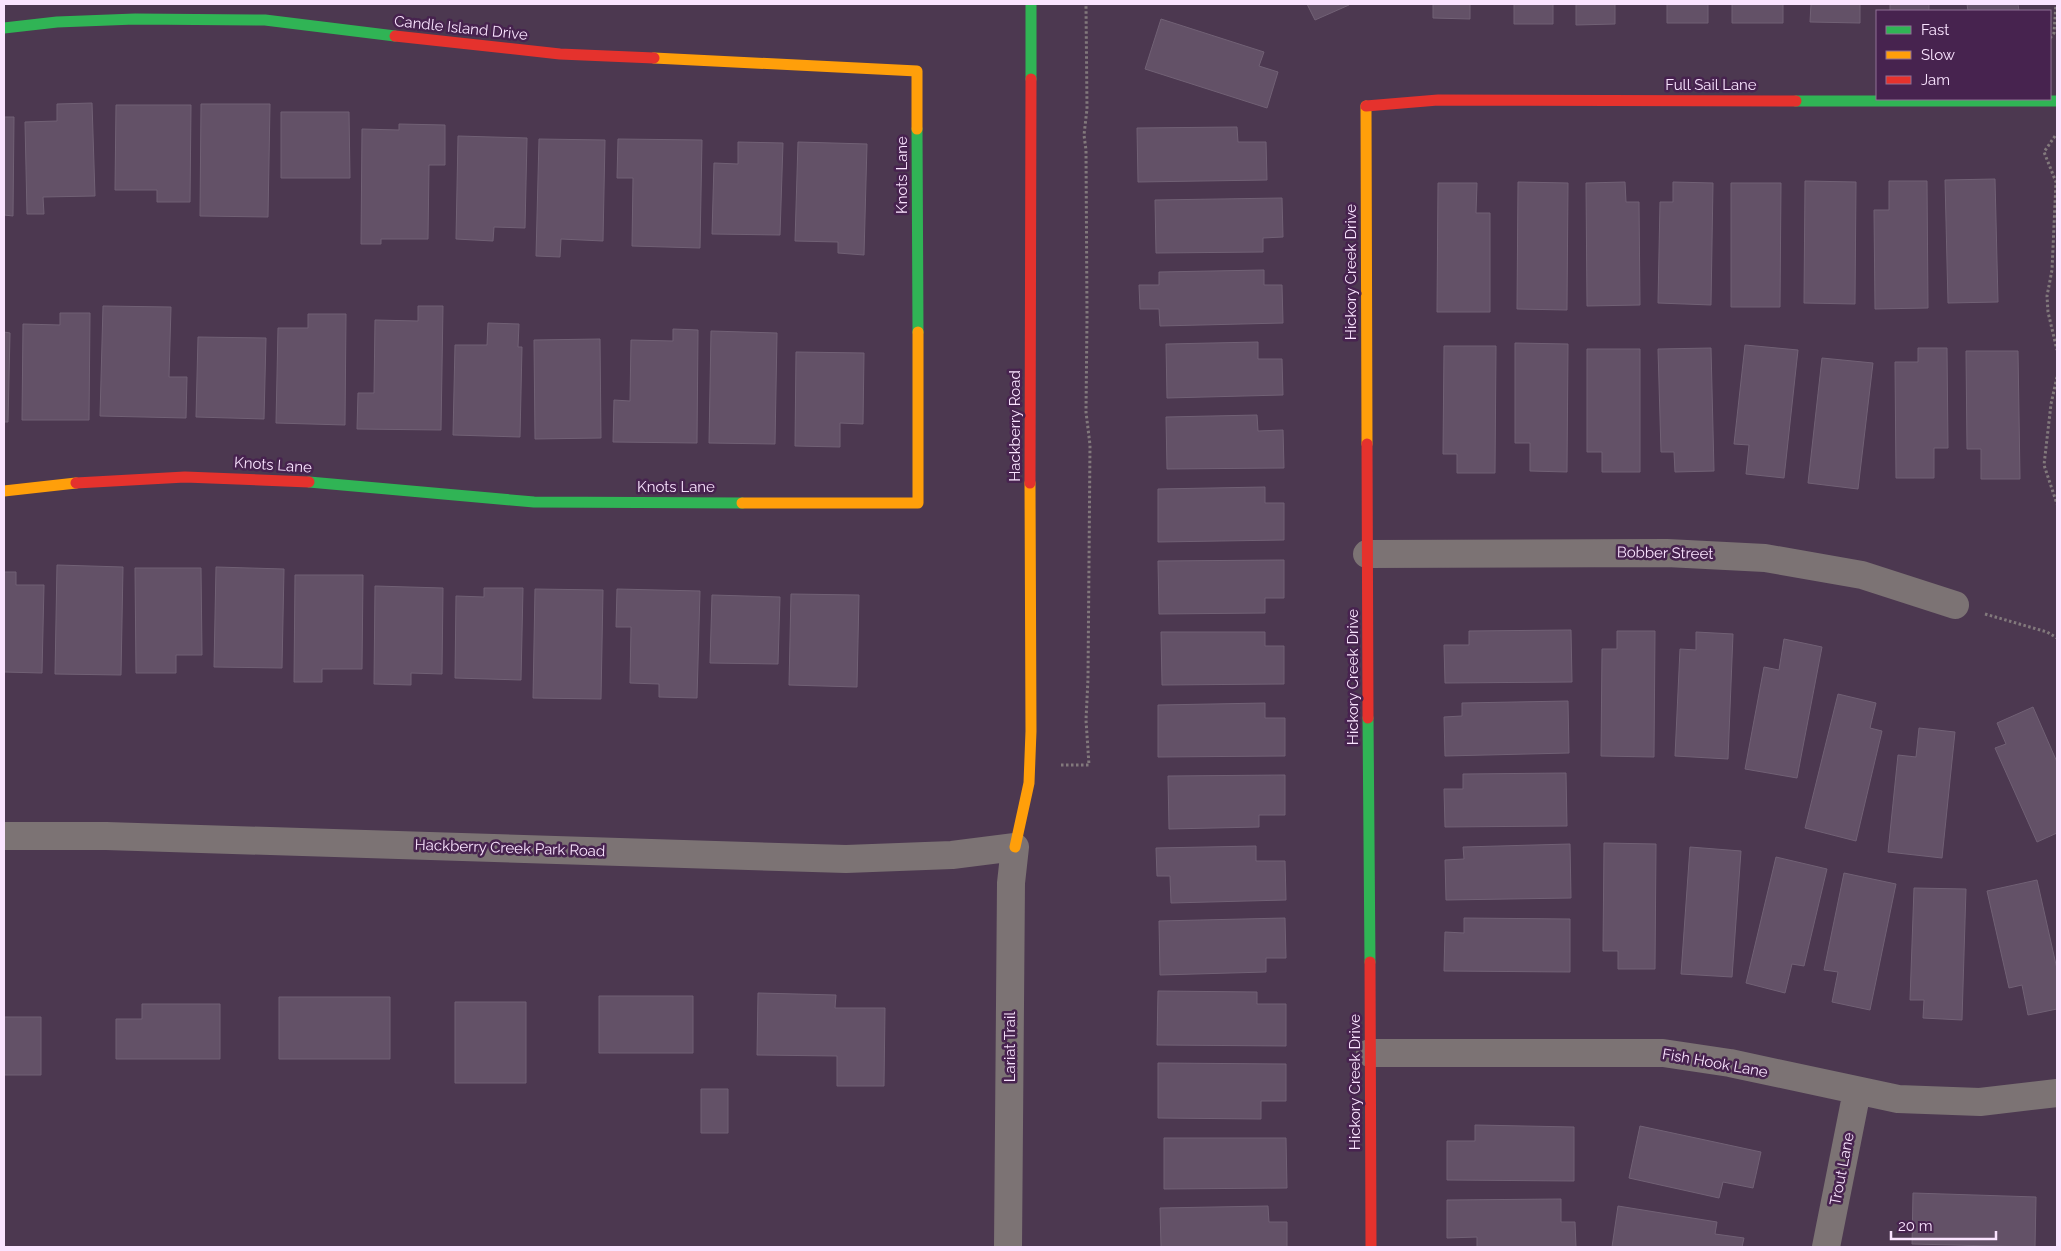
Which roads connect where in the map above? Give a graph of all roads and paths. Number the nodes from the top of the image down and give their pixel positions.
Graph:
1 (1031, 4) edge
2 (1086, 4) edge
3 (2056, 4) edge
4 (4, 28) edge
5 (2051, 37) edge
6 (916, 70) joint
7 (2057, 101) edge
8 (1365, 106) joint
9 (2055, 136) dead end
10 (2057, 350) edge
11 (2057, 377) edge
12 (4, 491) edge
13 (2057, 504) edge
14 (1367, 554) junction
15 (1956, 605) joint
16 (2057, 638) edge
17 (1030, 764) junction
18 (4, 836) edge
19 (1016, 847) junction
20 (1370, 1053) junction
21 (1858, 1091) junction
22 (2057, 1093) edge
23 (1008, 1247) edge
24 (1371, 1247) edge
25 (1826, 1247) edge

1 - 17 street, Hackberry Road
2 - 17 path
3 - 5 path
4 - 6 street, Candle Island Drive
6 - 12 street, Knots Lane
7 - 8 street, Full Sail Lane
8 - 14 street, Hickory Creek Drive
9 - 10 path
11 - 13 path
14 - 15 street, Bobber Street
14 - 20 street, Hickory Creek Drive
15 - 16 path
17 - 19 street, Hackberry Road
18 - 19 street, Hackberry Creek Park Road
19 - 23 street, Lariat Trail
20 - 21 street, Fish Hook Lane
20 - 24 street, Hickory Creek Drive
21 - 22 street, Fish Hook Lane
21 - 25 street, Trout Lane

